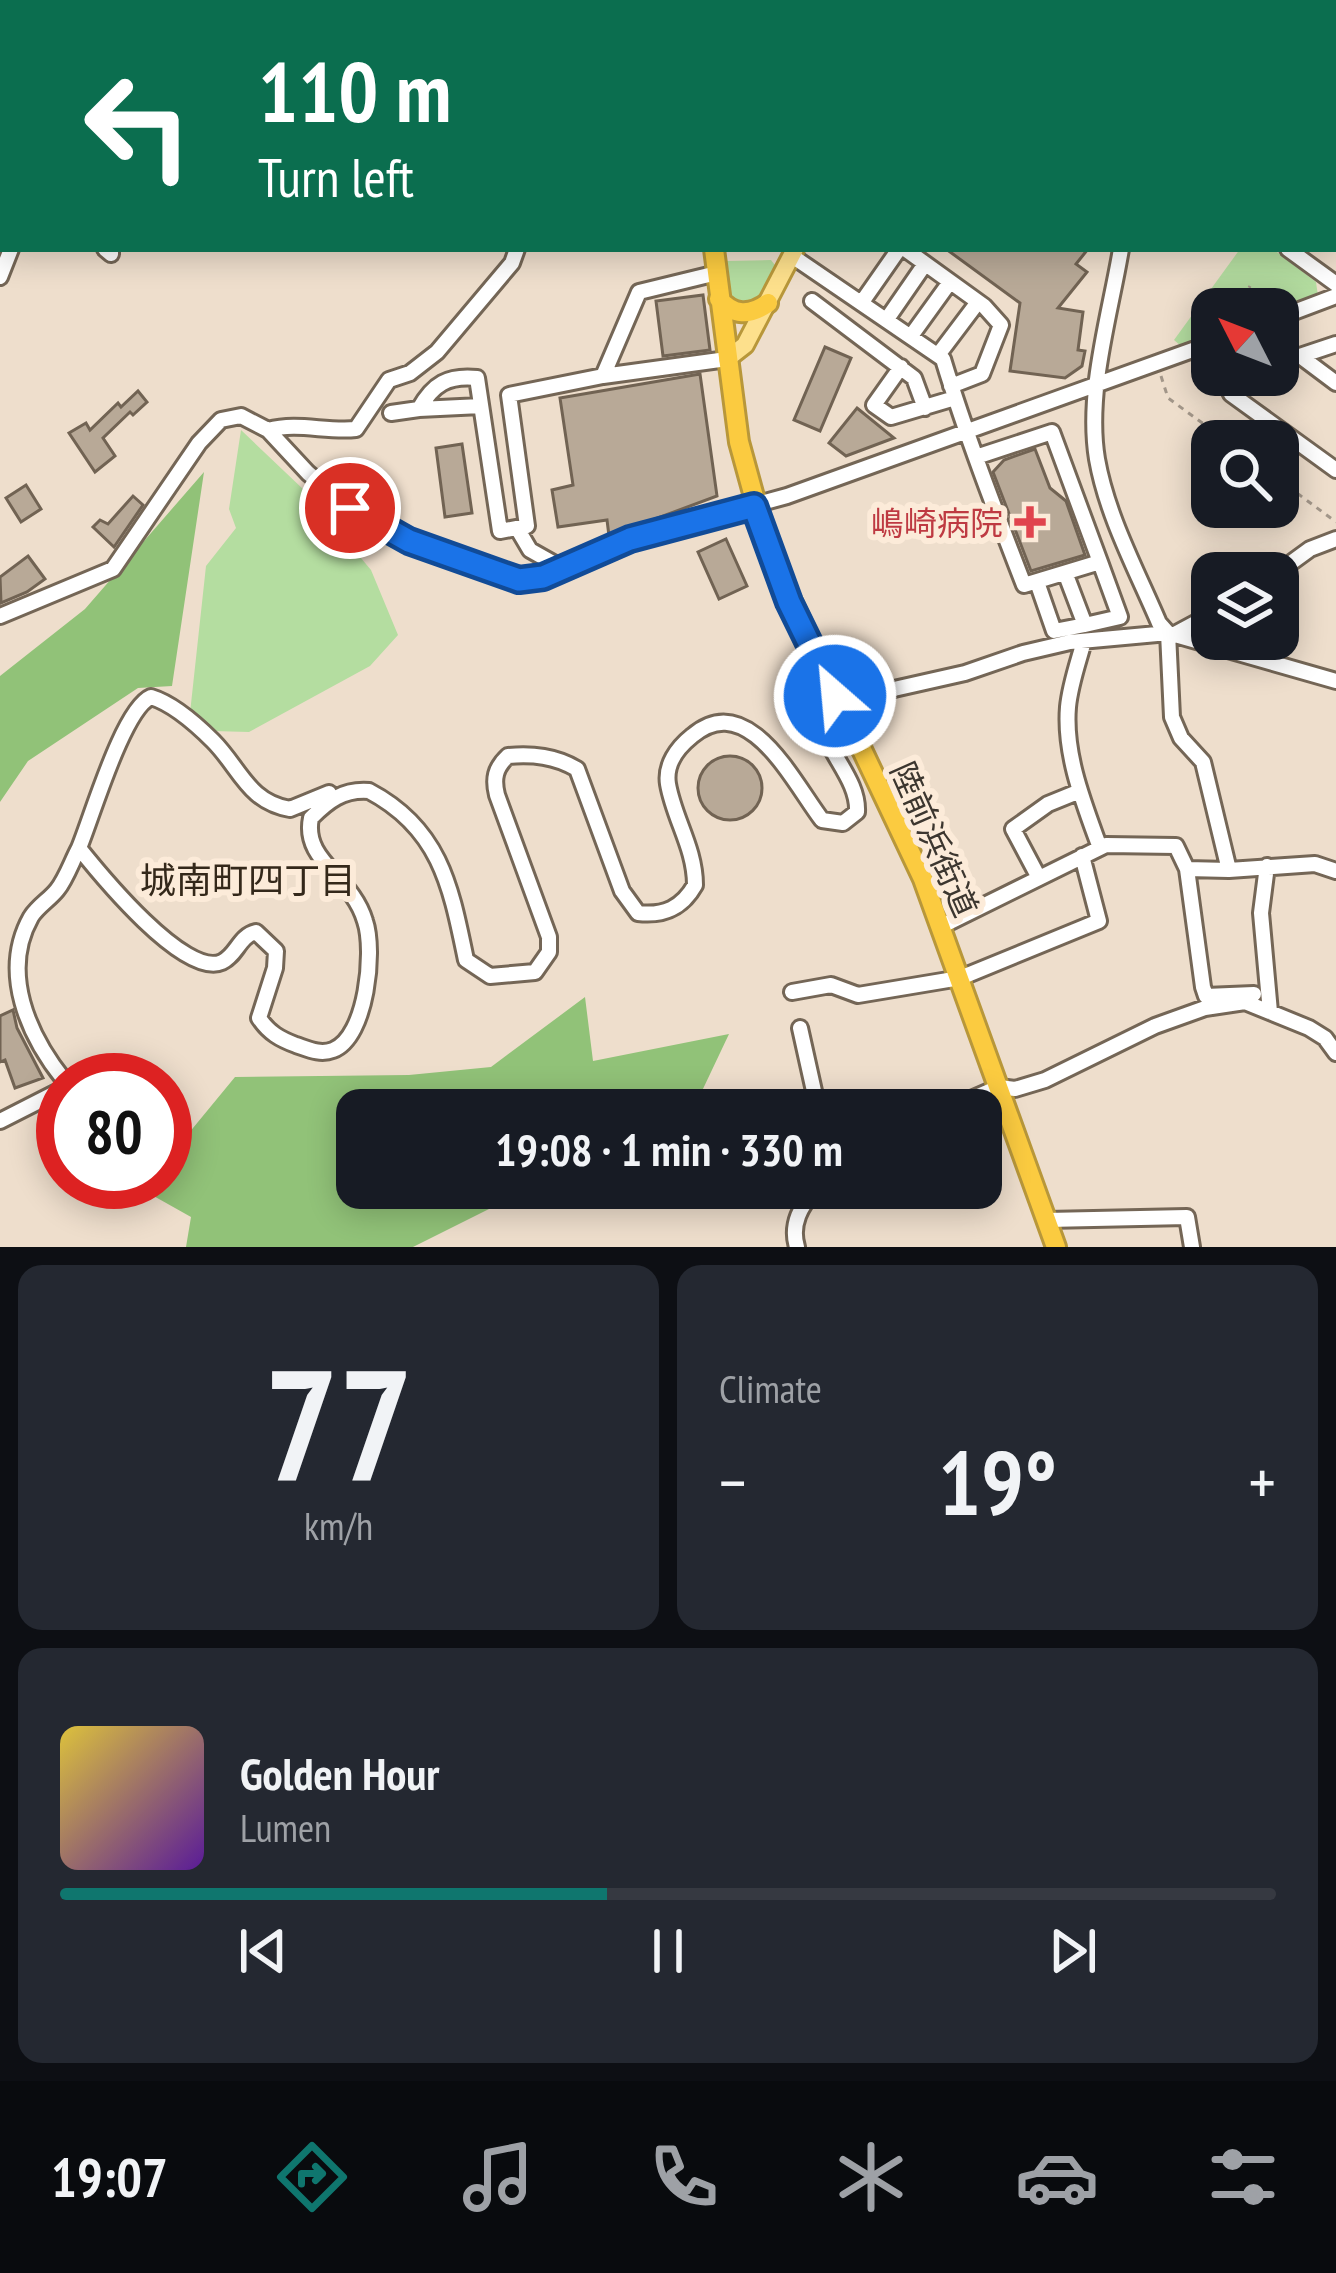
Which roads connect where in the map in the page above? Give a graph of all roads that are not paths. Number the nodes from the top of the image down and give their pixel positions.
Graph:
1 (512, 252) edge
2 (714, 252) edge
3 (794, 252) edge
4 (900, 252) edge
5 (907, 252) edge
6 (1120, 252) edge
7 (1292, 252) edge
8 (925, 264) junction
9 (717, 273) junction
10 (950, 282) junction
11 (1336, 284) edge
12 (1336, 296) edge
13 (719, 299) junction
14 (812, 301) dead end
15 (862, 302) junction
16 (978, 302) junction
17 (767, 303) junction
18 (1299, 310) edge
19 (887, 319) junction
20 (911, 336) junction
21 (1336, 344) edge
22 (1191, 352) edge
23 (938, 355) junction
24 (727, 359) junction
25 (901, 367) junction
26 (603, 376) junction
27 (1336, 382) edge
28 (1098, 384) junction
29 (953, 392) junction
30 (1234, 396) edge
31 (482, 406) junction
32 (925, 408) junction
33 (419, 409) junction
34 (391, 413) dead end
35 (268, 430) junction
36 (966, 430) junction
37 (976, 457) junction
38 (1336, 470) edge
39 (754, 506) junction
40 (517, 528) junction
41 (1336, 539) edge
42 (1299, 557) edge
43 (1100, 562) junction
44 (562, 568) junction
45 (1066, 574) junction
46 (1037, 582) junction
47 (0, 616) edge
48 (1191, 624) edge
49 (1084, 633) junction
50 (1170, 634) junction
51 (1336, 681) edge
52 (839, 703) junction
53 (368, 791) junction
54 (1080, 791) junction
55 (79, 848) junction
56 (1100, 848) junction
57 (1082, 856) junction
58 (1267, 866) junction
59 (1187, 869) junction
60 (1229, 870) junction
61 (1336, 871) edge
62 (1039, 878) junction
63 (942, 926) junction
64 (960, 977) junction
65 (792, 992) dead end
66 (1246, 1002) junction
67 (1270, 1012) junction
68 (800, 1028) dead end
69 (46, 1053) edge
70 (1336, 1053) edge
71 (999, 1088) junction
72 (814, 1089) edge
73 (36, 1103) edge
74 (0, 1121) edge
75 (801, 1209) edge
76 (1047, 1220) junction
77 (797, 1247) edge
78 (1056, 1247) edge
79 (1192, 1247) edge

1 - 35 street
2 - 9 highway, 陸前浜街道
3 - 15 street
3 - 17 main road
4 - 15 street
5 - 8 street
6 - 28 street
7 - 11 street
8 - 10 street
8 - 19 street
9 - 13 highway, 陸前浜街道
9 - 26 street
10 - 16 street
10 - 20 street
12 - 18 street
13 - 17 highway
13 - 24 highway, 陸前浜街道
14 - 25 street
15 - 19 street
16 - 23 street
16 - 29 street
17 - 24 main road
19 - 20 street
20 - 23 street
21 - 27 street
22 - 28 street
23 - 29 street
24 - 26 street
24 - 39 highway, 陸前浜街道
25 - 32 street
25 - 32 street
26 - 40 street
28 - 36 street
28 - 50 street
29 - 32 street
29 - 36 street
30 - 38 street
31 - 33 street
31 - 33 street
31 - 40 street
33 - 34 street
35 - 44 street
35 - 47 street
36 - 37 street
36 - 39 street
37 - 43 street
37 - 46 street
39 - 44 street
39 - 52 highway, 陸前浜街道
40 - 44 street
41 - 42 street
43 - 45 street
43 - 49 street
45 - 46 street
45 - 49 street
46 - 49 street
48 - 50 street
49 - 50 street
49 - 52 street
49 - 54 street
50 - 51 street
50 - 60 street
52 - 53 street
52 - 63 highway, 陸前浜街道
53 - 55 street
53 - 55 street
54 - 56 street
54 - 62 street
55 - 69 street
56 - 57 street
56 - 59 street
57 - 62 street
57 - 64 street
58 - 60 street
58 - 61 street
58 - 67 street
59 - 60 street
59 - 66 street
62 - 63 street
63 - 64 highway, 陸前浜街道
64 - 65 street
64 - 71 highway, 陸前浜街道
66 - 67 street
66 - 71 street
67 - 70 street
68 - 72 street
71 - 76 highway, 陸前浜街道
73 - 74 street
75 - 77 street
76 - 78 highway, 陸前浜街道
76 - 79 street

